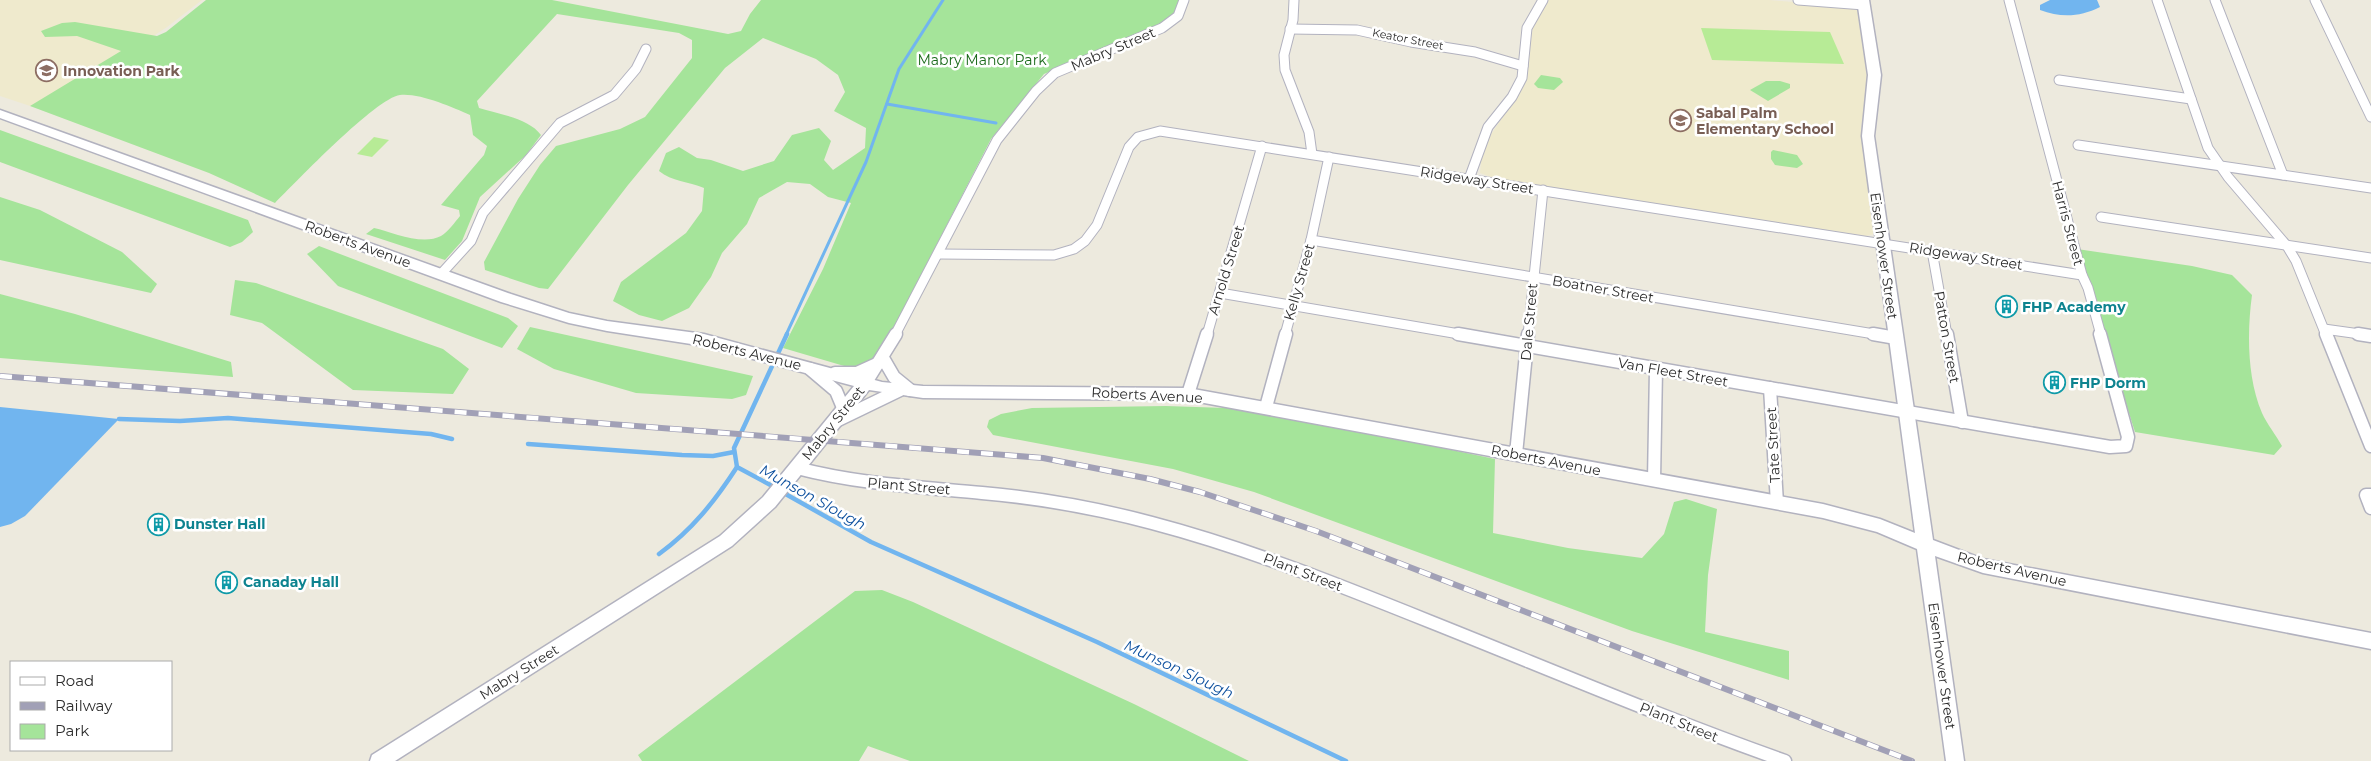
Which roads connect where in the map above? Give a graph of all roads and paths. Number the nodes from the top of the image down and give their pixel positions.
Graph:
1 (1184, 0) edge
2 (1294, 0) edge
3 (1543, 0) edge
4 (1798, 0) edge
5 (2009, 0) edge
6 (2157, 0) edge
7 (2215, 0) edge
8 (2315, 0) edge
9 (1864, 3) edge
10 (1290, 29) junction
11 (646, 49) dead end
12 (1523, 66) junction
13 (2059, 80) dead end
14 (2191, 99) junction
15 (0, 114) edge
16 (2371, 117) edge
17 (2078, 145) dead end
18 (1262, 146) junction
19 (1312, 154) junction
20 (1329, 157) junction
21 (2217, 165) junction
22 (2283, 175) junction
23 (1470, 179) junction
24 (2371, 188) edge
25 (1543, 190) junction
26 (2101, 217) dead end
27 (1311, 240) junction
28 (1882, 243) junction
29 (2288, 245) junction
30 (1932, 251) junction
31 (939, 254) junction
32 (2371, 258) edge
33 (441, 274) junction
34 (2082, 275) junction
35 (1533, 277) junction
36 (1220, 292) junction
37 (1292, 305) junction
38 (2324, 329) junction
39 (2371, 336) edge
40 (1896, 338) junction
41 (1527, 346) junction
42 (882, 360) junction
43 (806, 368) junction
44 (1656, 369) junction
45 (827, 373) junction
46 (865, 384) junction
47 (1770, 388) junction
48 (906, 391) junction
49 (1188, 394) junction
50 (1266, 407) junction
51 (844, 410) junction
52 (1906, 412) junction
53 (1962, 422) junction
54 (2366, 422) edge
55 (834, 423) junction
56 (2126, 446) joint
57 (2371, 446) edge
58 (1516, 454) junction
59 (793, 473) junction
60 (1654, 480) junction
61 (2371, 495) edge
62 (1777, 503) junction
63 (2371, 508) edge
64 (1920, 512) junction
65 (1880, 526) junction
66 (1925, 545) junction
67 (2371, 641) edge
68 (379, 761) edge
69 (1785, 761) edge
70 (1954, 761) edge

1 - 31 street, Mabry Street
2 - 10 street
3 - 12 street
4 - 9 street
5 - 34 street, Harris Street
6 - 14 street
7 - 22 street
8 - 16 street
9 - 28 street, Eisenhower Street
10 - 12 street, Keator Street
10 - 19 street
11 - 33 street
12 - 23 street
13 - 14 street
14 - 21 street
15 - 33 street, Roberts Avenue
17 - 21 street
18 - 19 street, Ridgeway Street
18 - 31 street, Ridgeway Street
18 - 36 street, Arnold Street
19 - 20 street, Ridgeway Street
20 - 23 street, Ridgeway Street
20 - 27 street, Kelly Street
21 - 22 street
21 - 29 street
22 - 24 street
23 - 25 street, Ridgeway Street
25 - 28 street, Ridgeway Street
25 - 35 street, Dale Street
26 - 29 street
27 - 35 street, Boatner Street
27 - 37 street, Kelly Street
28 - 30 street, Ridgeway Street
28 - 40 street, Eisenhower Street
29 - 32 street
29 - 38 street
30 - 34 street, Ridgeway Street
30 - 53 street, Patton Street
31 - 42 street, Mabry Street
33 - 43 street, Roberts Avenue
34 - 56 street, Harris Street
35 - 40 street, Boatner Street
35 - 41 street, Dale Street
36 - 37 street, Van Fleet Street
36 - 49 street, Arnold Street
37 - 41 street, Van Fleet Street
37 - 50 street, Kelly Street
38 - 39 street
38 - 54 street
40 - 52 street, Eisenhower Street
41 - 44 street, Van Fleet Street
41 - 58 street, Dale Street
42 - 45 street
42 - 46 street, Mabry Street
42 - 48 street
43 - 45 street, Roberts Avenue
43 - 51 street
44 - 47 street, Van Fleet Street
44 - 60 street
45 - 46 street, Roberts Avenue
46 - 48 street, Roberts Avenue
46 - 51 street, Mabry Street
47 - 52 street, Van Fleet Street
47 - 62 street, Tate Street
48 - 49 street, Roberts Avenue
48 - 55 street
49 - 50 street, Roberts Avenue
50 - 58 street, Roberts Avenue
51 - 55 street, Mabry Street
52 - 53 street, Van Fleet Street
52 - 64 street, Eisenhower Street
53 - 56 street, Van Fleet Street
54 - 57 street
55 - 59 street, Mabry Street
58 - 60 street, Roberts Avenue
59 - 68 street, Mabry Street
59 - 69 street, Plant Street
60 - 62 street, Roberts Avenue
61 - 63 street
62 - 65 street, Roberts Avenue
64 - 65 street
64 - 66 street, Eisenhower Street
65 - 66 street, Roberts Avenue
66 - 67 street, Roberts Avenue
66 - 70 street, Eisenhower Street

